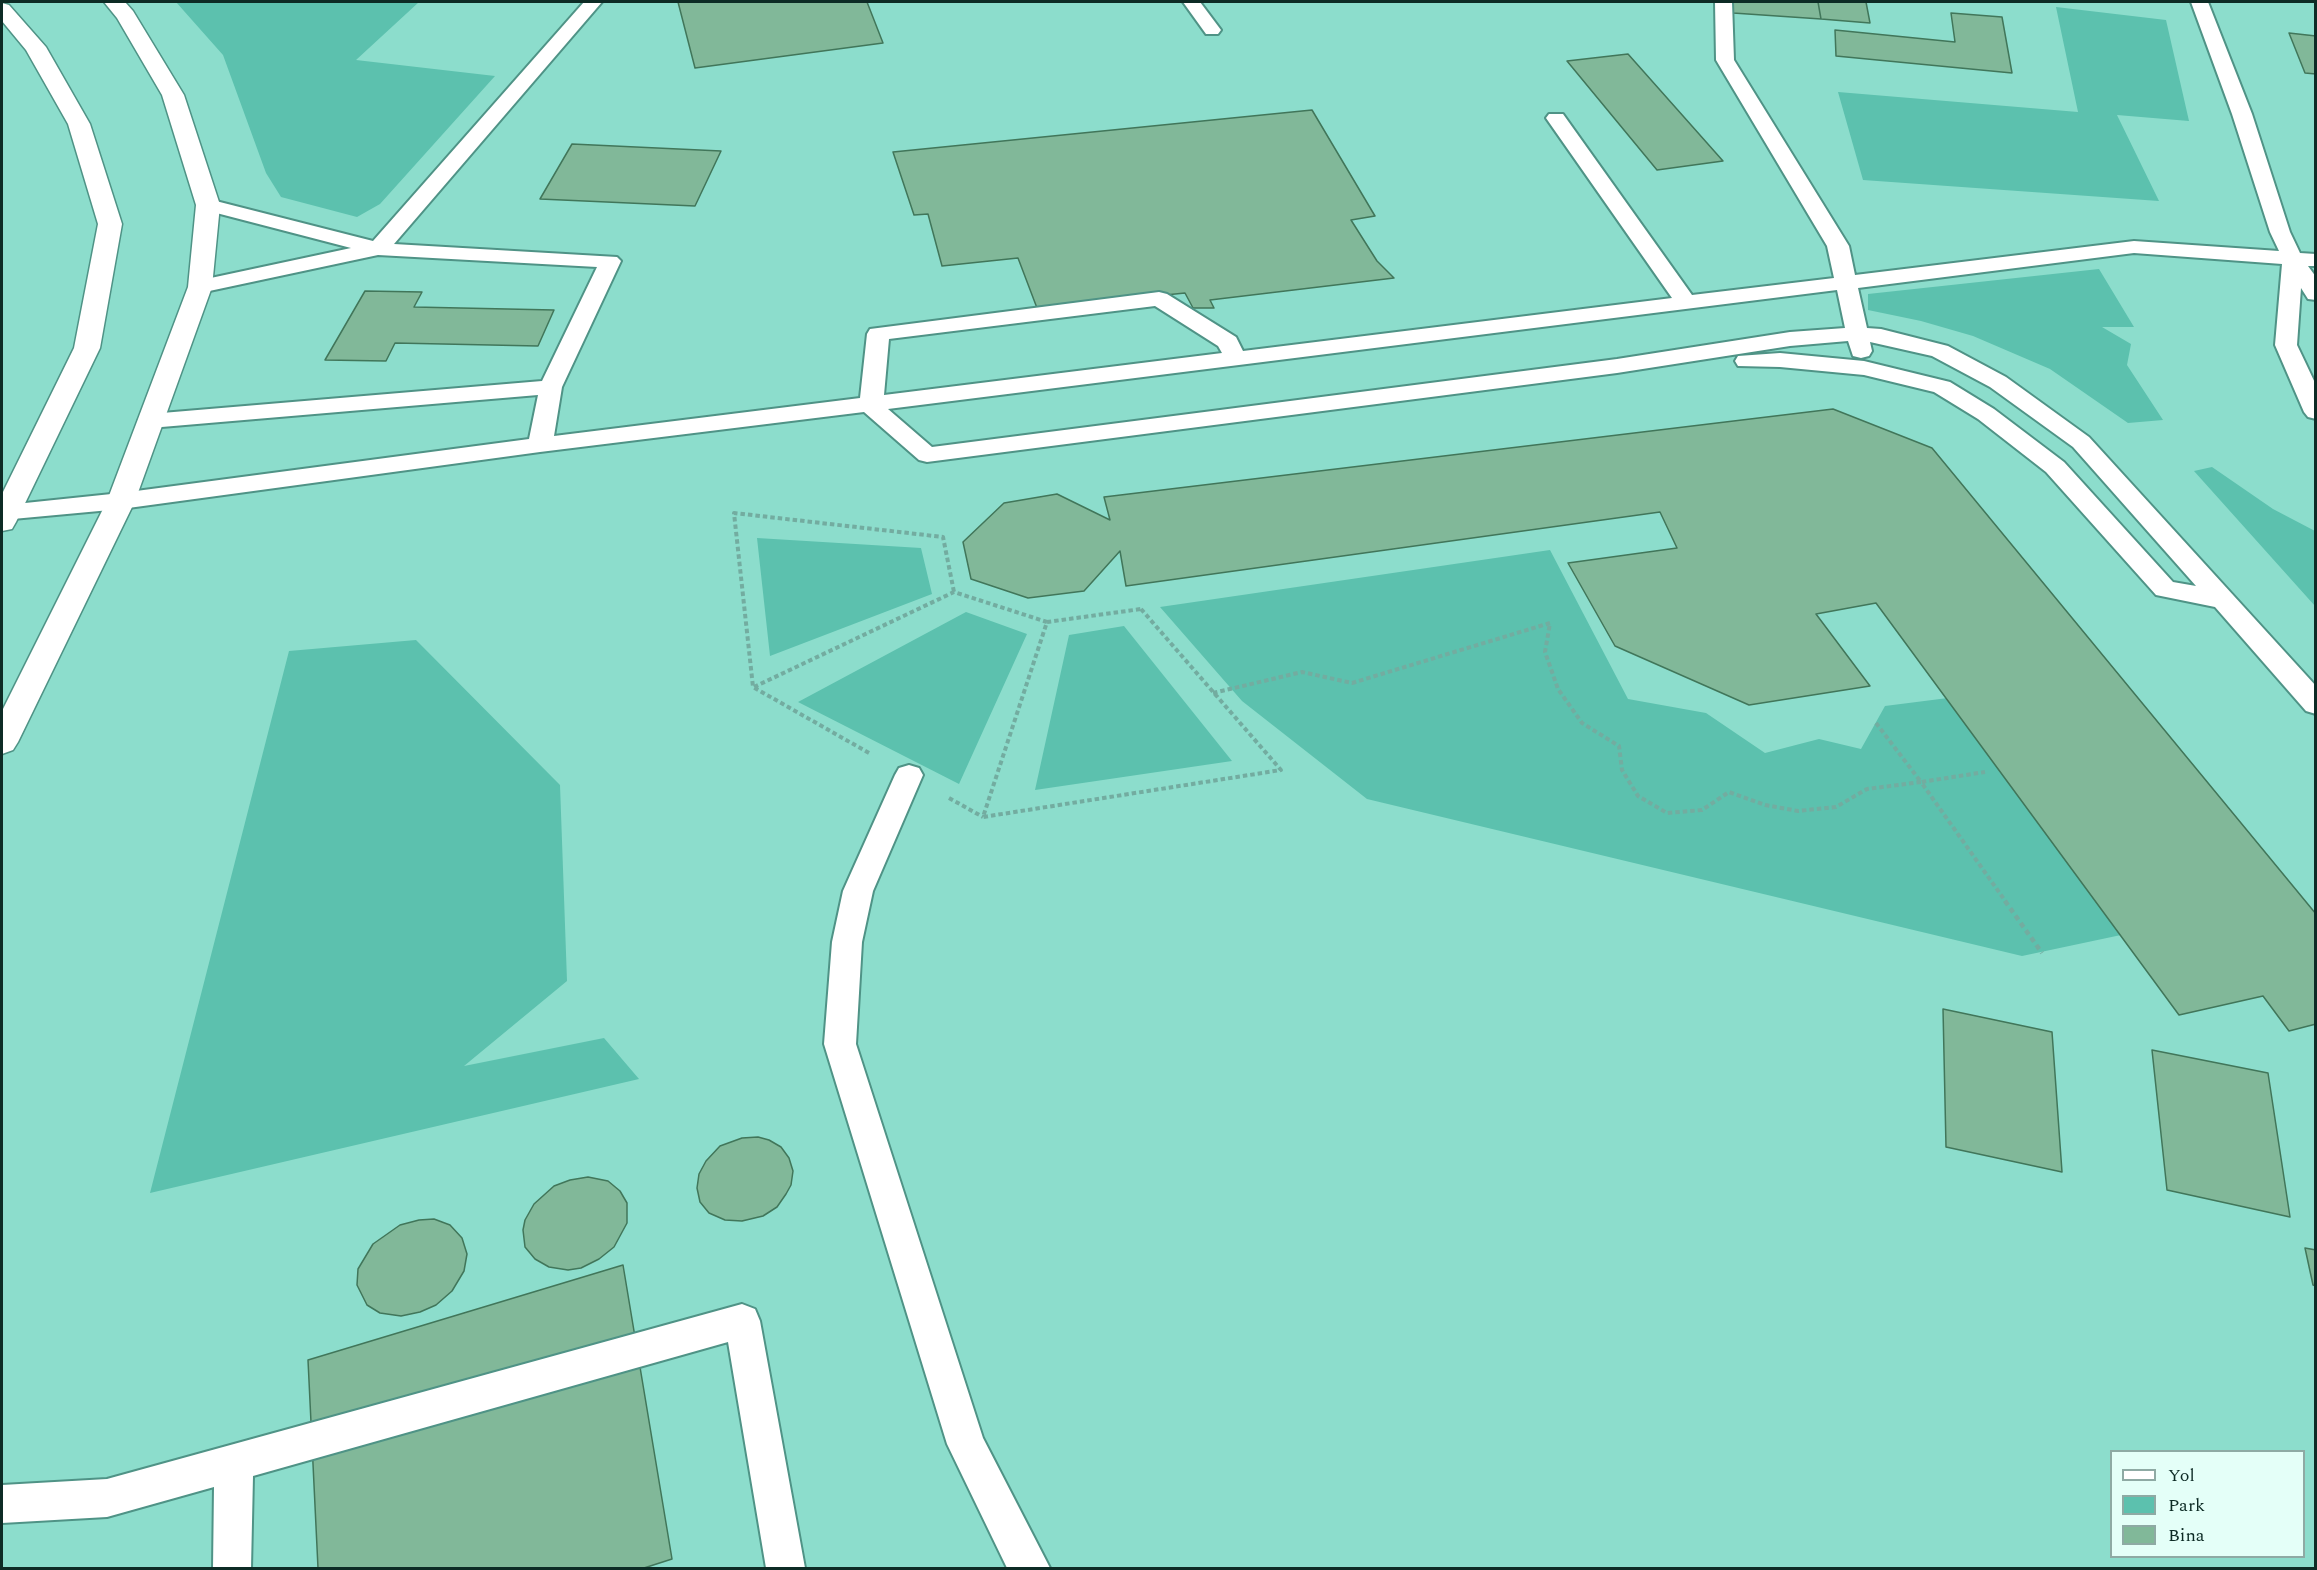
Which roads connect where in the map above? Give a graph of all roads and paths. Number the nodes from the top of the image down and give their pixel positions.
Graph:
1 (114, 2) edge
2 (593, 2) edge
3 (1191, 2) edge
4 (1723, 2) edge
5 (2200, 2) edge
6 (2, 9) edge
7 (1212, 30) dead end
8 (1556, 118) dead end
9 (208, 205) junction
10 (378, 249) junction
11 (2293, 259) junction
12 (2316, 260) edge
13 (1846, 281) junction
14 (200, 287) junction
15 (2316, 294) edge
16 (1687, 303) junction
17 (1858, 334) junction
18 (1236, 360) junction
19 (1617, 366) junction
20 (1864, 368) junction
21 (551, 387) junction
22 (871, 406) junction
23 (2316, 412) edge
24 (150, 421) junction
25 (540, 445) junction
26 (121, 501) junction
27 (4, 518) edge
28 (954, 592) junction
29 (2223, 600) junction
30 (1047, 622) junction
31 (753, 687) junction
32 (1213, 693) junction
33 (2316, 704) edge
34 (1876, 723) dead end
35 (2, 742) edge
36 (1985, 772) dead end
37 (909, 775) junction
38 (1921, 782) junction
39 (983, 817) junction
40 (2042, 953) dead end
41 (234, 1463) junction
42 (2, 1504) edge
43 (232, 1569) edge
44 (786, 1569) edge
45 (1031, 1569) edge

1 - 9 street
2 - 10 lane
3 - 7 lane
4 - 13 lane
5 - 11 lane
6 - 27 street
8 - 16 lane
9 - 10 lane
9 - 14 street
10 - 14 lane
10 - 21 lane
11 - 12 lane
11 - 13 lane
11 - 15 lane
11 - 23 lane
13 - 16 lane
13 - 17 lane
14 - 24 street
16 - 18 lane
17 - 19 lane
17 - 20 lane
17 - 29 lane
18 - 22 lane
18 - 22 lane
19 - 20 lane
19 - 22 lane
20 - 29 lane
21 - 24 lane
21 - 25 lane
22 - 25 lane
24 - 26 street
25 - 26 lane
26 - 27 lane
26 - 35 street
28 - 30 path
28 - 31 path
28 - 31 path
29 - 33 lane
30 - 32 path
30 - 39 path
31 - 37 path
32 - 38 path
32 - 39 path
34 - 38 path
36 - 38 path
37 - 39 path
37 - 45 lane
38 - 40 path
41 - 42 lane
41 - 43 lane
41 - 44 lane

